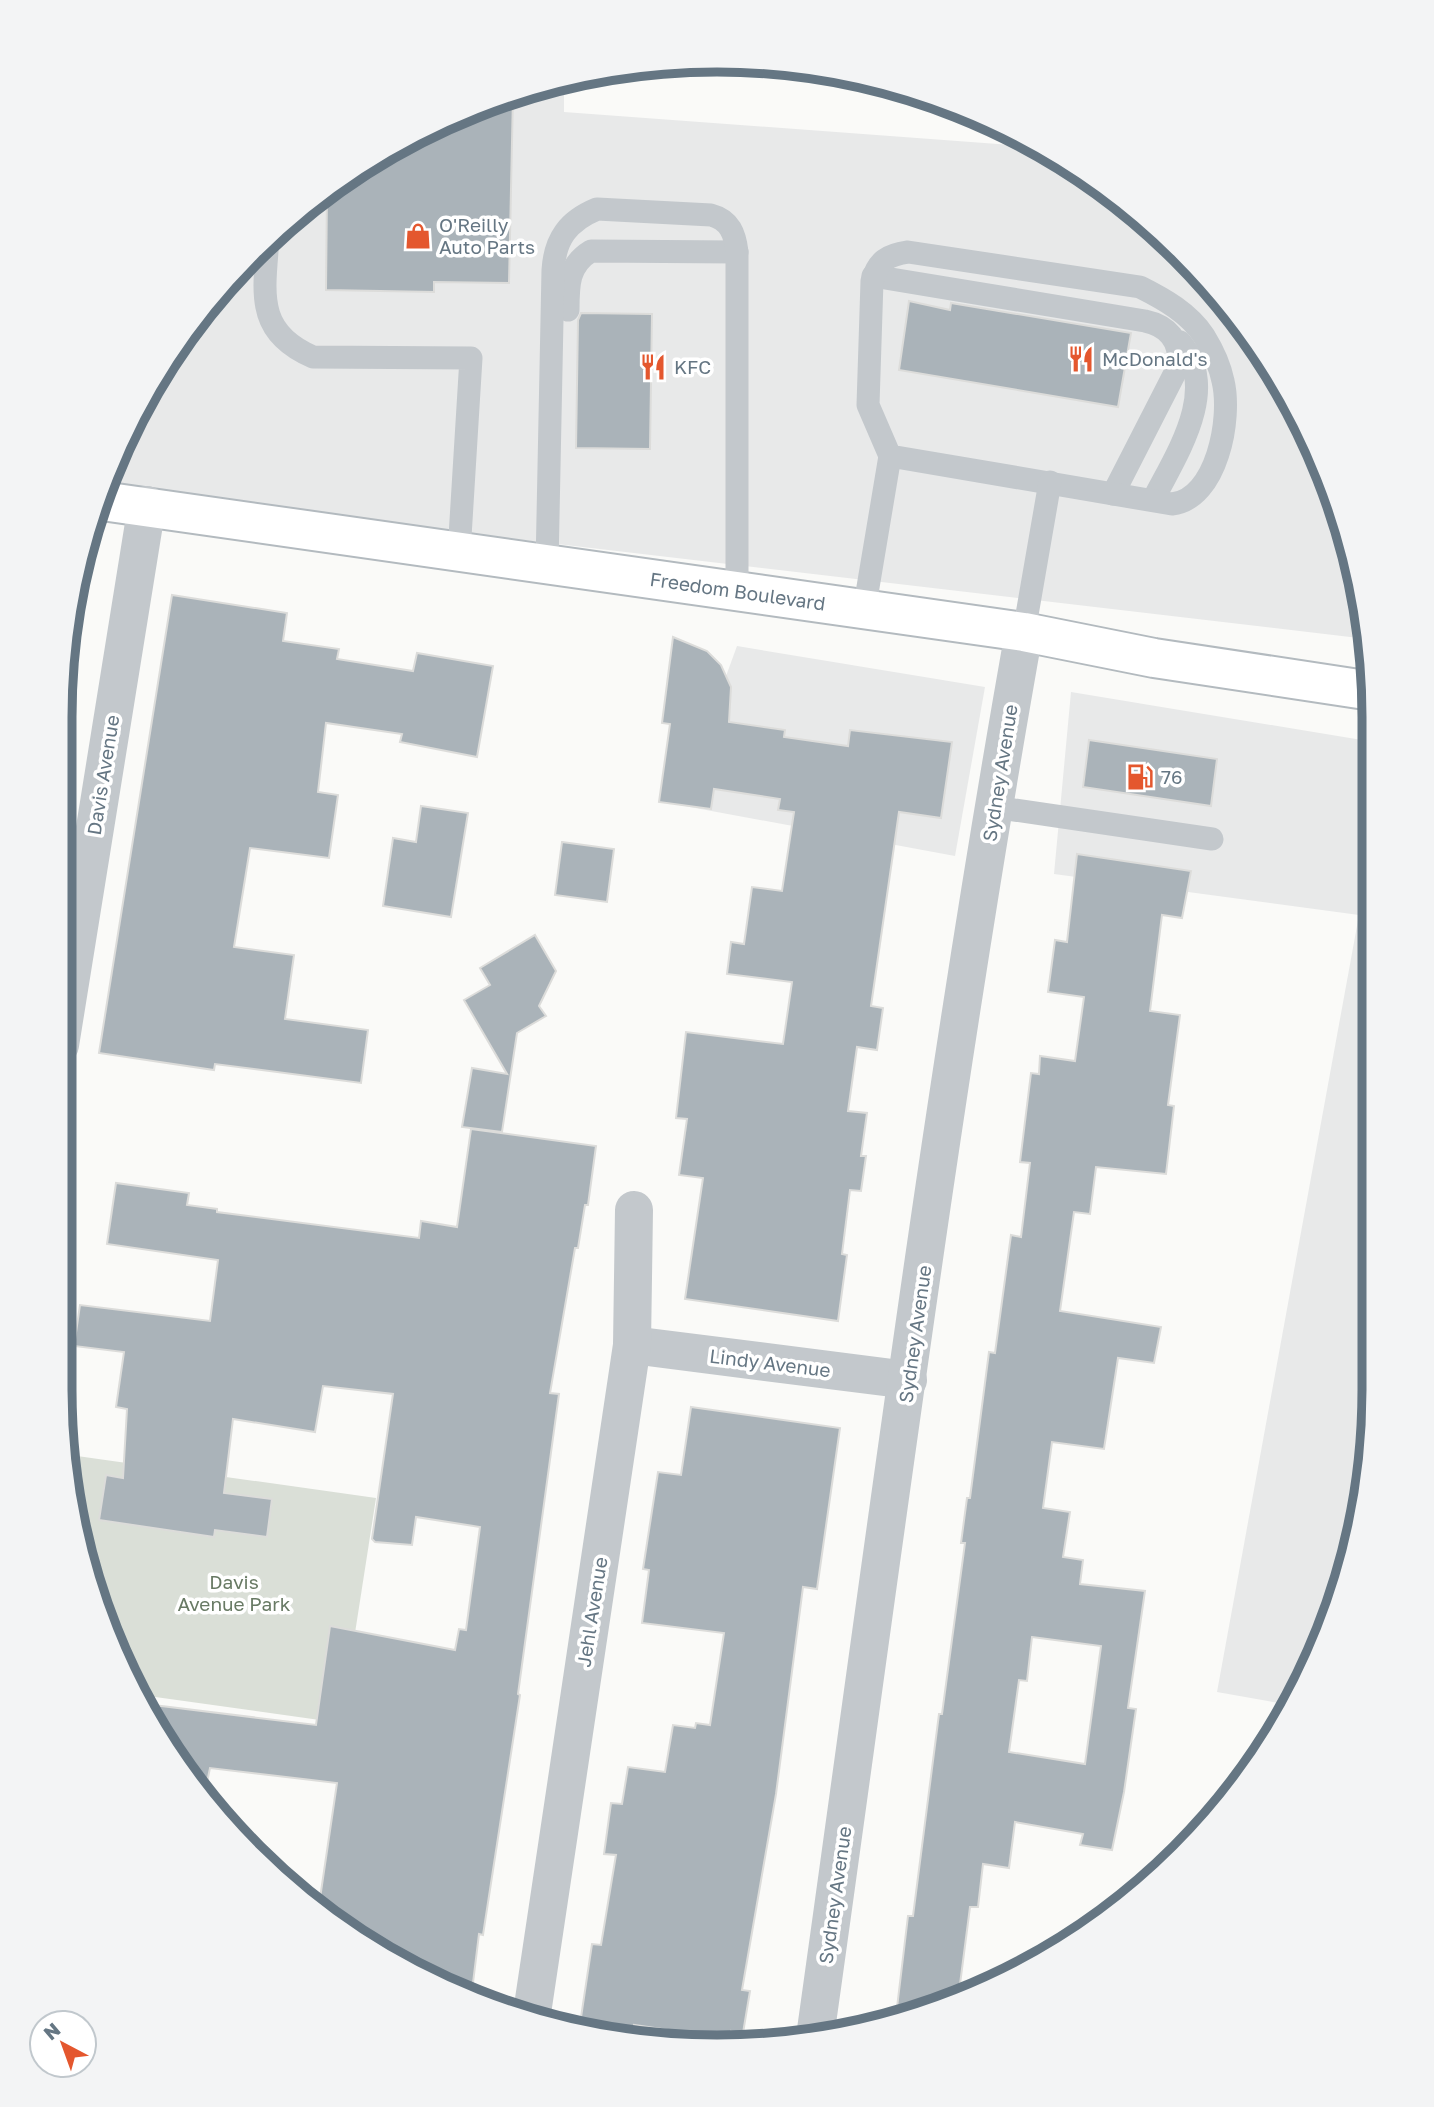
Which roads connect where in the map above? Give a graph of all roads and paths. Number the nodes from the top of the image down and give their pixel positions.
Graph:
1 (737, 252) junction
2 (267, 256) edge
3 (873, 276) junction
4 (1171, 334) junction
5 (890, 456) junction
6 (1050, 482) junction
7 (549, 490) junction
8 (1113, 494) junction
9 (1153, 500) junction
10 (109, 502) edge
11 (147, 505) junction
12 (459, 552) junction
13 (547, 566) junction
14 (737, 593) junction
15 (864, 611) junction
16 (1024, 632) junction
17 (1361, 689) edge
18 (995, 807) junction
19 (1212, 839) dead end
20 (72, 971) edge
21 (634, 1210) dead end
22 (632, 1345) junction
23 (908, 1380) junction
24 (534, 2008) edge
25 (816, 2027) edge

1 - 7 lane
1 - 7 lane
1 - 14 lane
2 - 12 lane
3 - 4 lane
3 - 5 lane
3 - 9 lane
4 - 8 lane
4 - 9 lane
5 - 6 lane
5 - 15 lane
6 - 8 lane
6 - 16 lane
7 - 13 lane
8 - 9 lane
10 - 11 main road, Freedom Boulevard
11 - 12 main road, Freedom Boulevard
11 - 20 street, Davis Avenue
12 - 13 main road, Freedom Boulevard
13 - 14 main road, Freedom Boulevard
14 - 15 main road, Freedom Boulevard
15 - 16 main road, Freedom Boulevard
16 - 17 main road, Freedom Boulevard
16 - 18 street, Sydney Avenue
18 - 19 lane
18 - 23 street, Sydney Avenue
21 - 22 street, Jehl Avenue
22 - 23 street, Lindy Avenue
22 - 24 street, Jehl Avenue
23 - 25 street, Sydney Avenue

